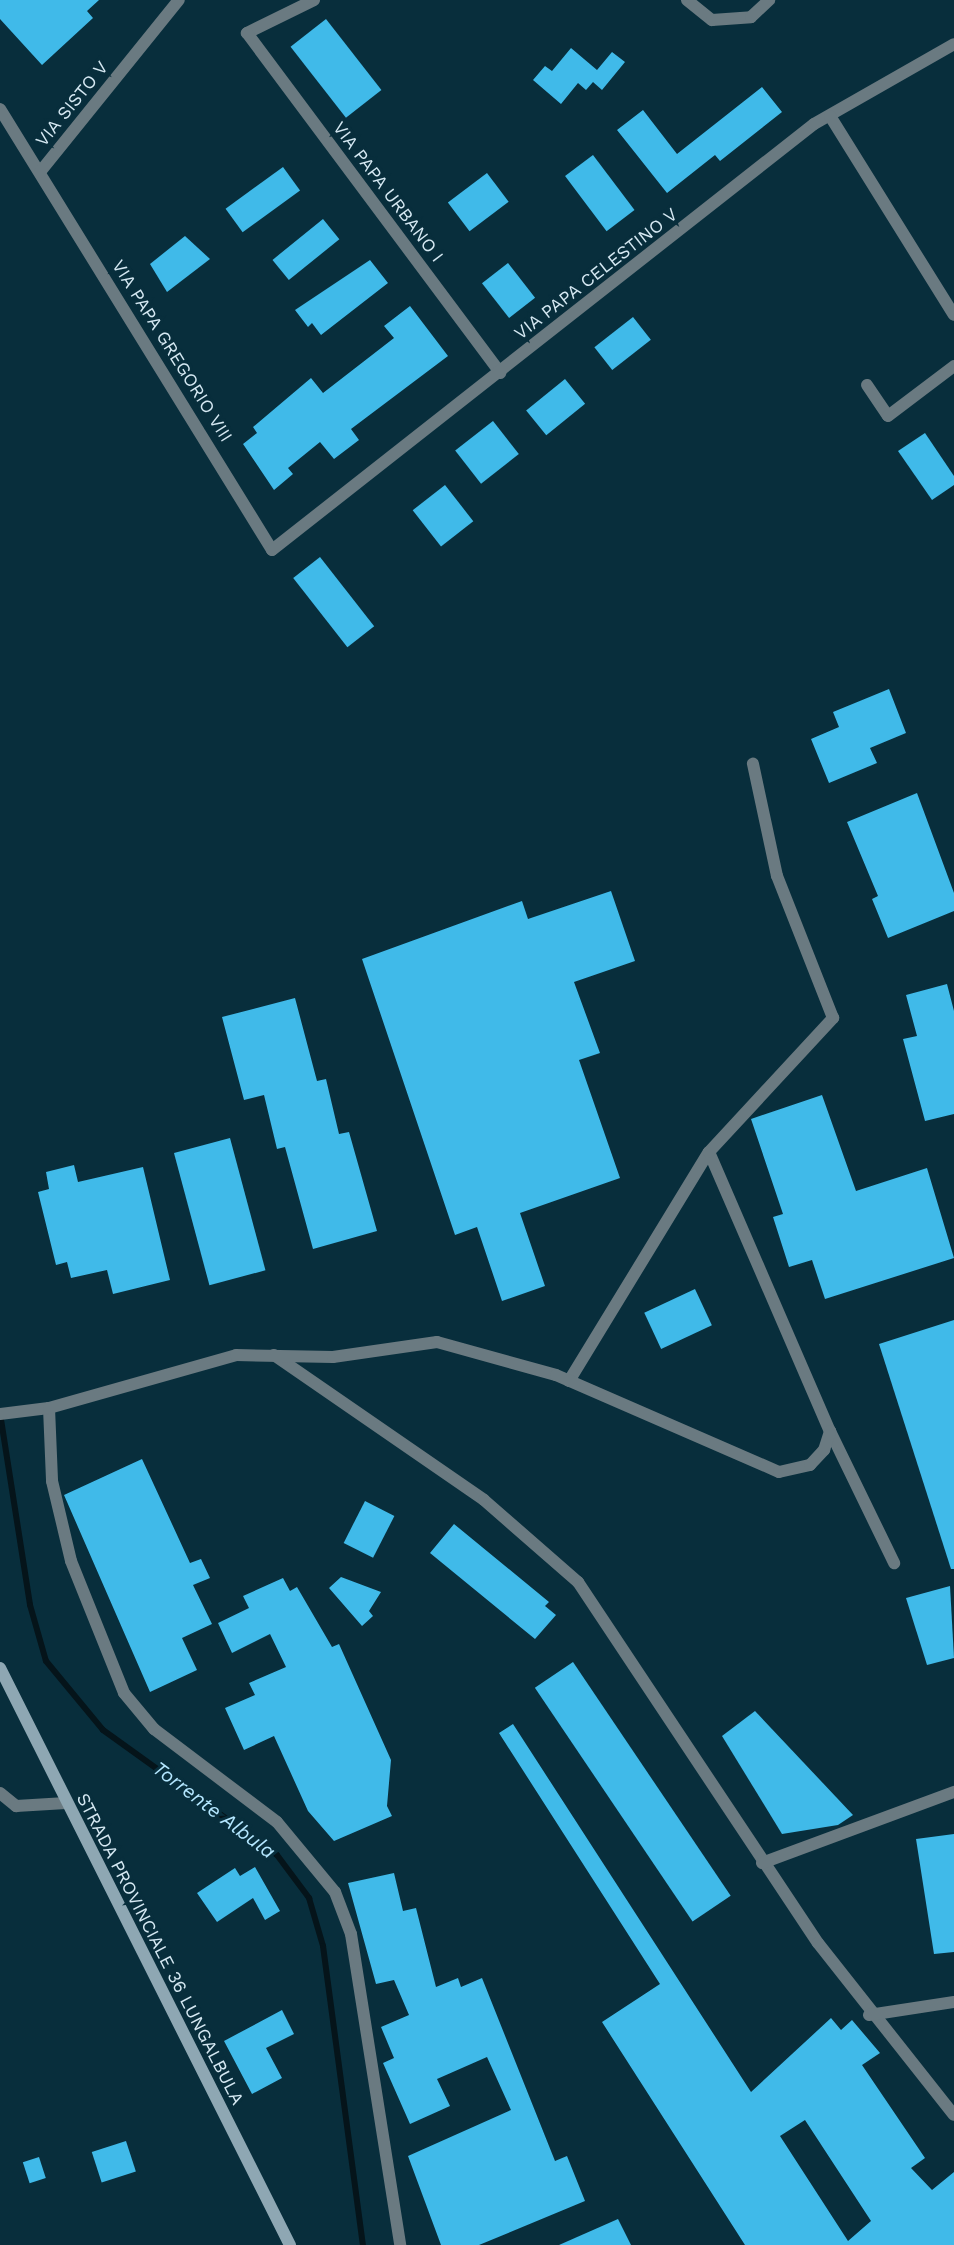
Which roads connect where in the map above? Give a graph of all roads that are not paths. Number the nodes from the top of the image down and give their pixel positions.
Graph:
1 (179, 0) edge
2 (314, 0) edge
3 (687, 0) edge
4 (770, 0) edge
5 (954, 44) edge
6 (0, 108) edge
7 (830, 116) junction
8 (40, 172) junction
9 (954, 315) edge
10 (954, 366) edge
11 (500, 373) junction
12 (867, 385) dead end
13 (272, 550) joint
14 (753, 764) dead end
15 (709, 1152) junction
16 (274, 1355) junction
17 (569, 1380) junction
18 (49, 1408) junction
19 (0, 1414) edge
20 (830, 1431) junction
21 (894, 1563) dead end
22 (0, 1668) edge
23 (954, 1792) edge
24 (0, 1793) edge
25 (66, 1803) junction
26 (762, 1863) junction
27 (954, 2002) edge
28 (869, 2015) junction
29 (954, 2115) edge
30 (290, 2245) edge
31 (400, 2245) edge

1 - 8 street, VIA SISTO V
2 - 11 street, VIA PAPA URBANO I
3 - 4 street
5 - 7 street, VIA PAPA CELESTINO V
6 - 8 street, VIA SISTO V
7 - 9 street
7 - 11 street, VIA PAPA CELESTINO V
8 - 13 street, VIA PAPA GREGORIO VIII
10 - 12 street
11 - 13 street, VIA PAPA CELESTINO V
14 - 15 street
15 - 17 street
15 - 20 street
16 - 17 street
16 - 18 street
16 - 26 street
17 - 20 street
18 - 19 street
18 - 31 street
20 - 21 street
22 - 25 main road, STRADA PROVINCIALE 36 LUNGALBULA
23 - 26 street
24 - 25 street
25 - 30 main road, STRADA PROVINCIALE 36 LUNGALBULA
26 - 28 street
27 - 28 street
28 - 29 street

